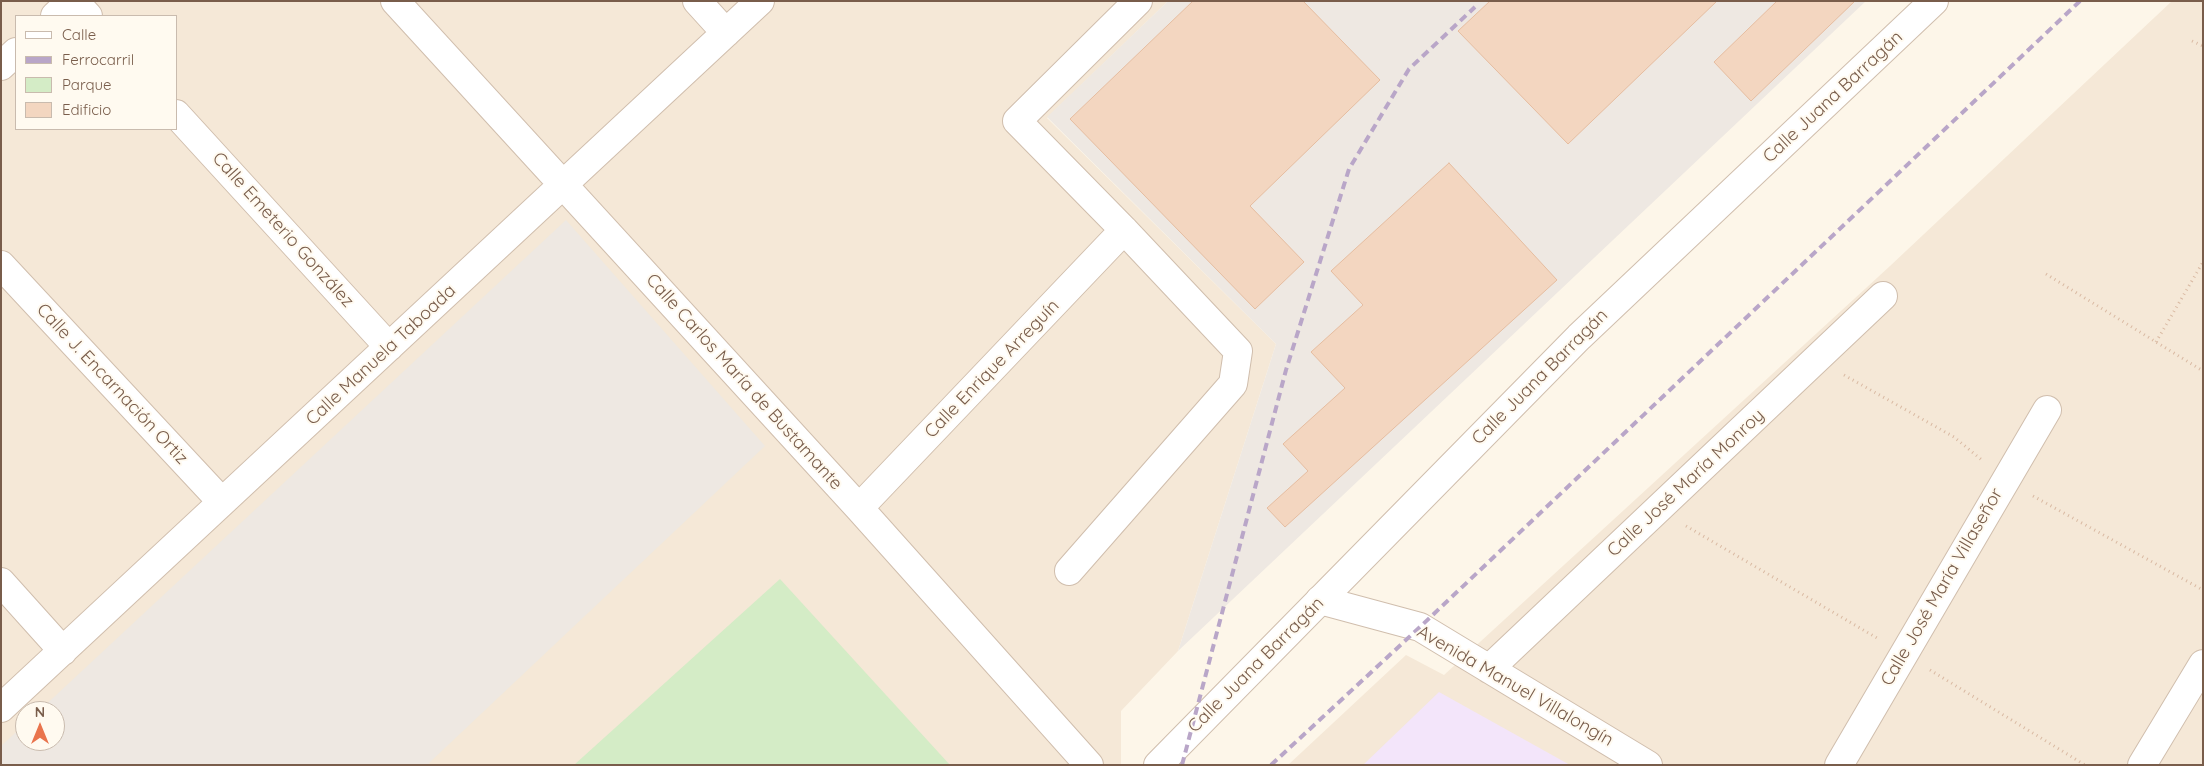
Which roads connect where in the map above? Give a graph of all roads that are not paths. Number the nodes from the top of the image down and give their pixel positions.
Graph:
1 (72, 1) edge
2 (396, 1) edge
3 (697, 1) edge
4 (760, 1) edge
5 (1138, 1) edge
6 (1934, 1) edge
7 (56, 15) edge
8 (87, 15) edge
9 (726, 33) junction
10 (15, 53) edge
11 (1, 66) edge
12 (178, 116) edge
13 (563, 184) junction
14 (1124, 230) junction
15 (1, 265) edge
16 (1883, 296) dead end
17 (389, 347) junction
18 (2047, 410) dead end
19 (222, 502) junction
20 (859, 508) junction
21 (1069, 571) dead end
22 (1, 582) edge
23 (1320, 600) junction
24 (63, 651) junction
25 (2203, 664) edge
26 (1489, 669) junction
27 (1, 708) edge
28 (1089, 765) edge
29 (1158, 765) edge
30 (1648, 765) edge
31 (1838, 765) edge
32 (2142, 765) edge

1 - 7 street
1 - 8 street
2 - 13 street, Calle Carlos María de Bustamante
3 - 9 street
4 - 9 street, Calle Manuela Taboada
5 - 14 street
6 - 23 street, Calle Juana Barragán
9 - 13 street, Calle Manuela Taboada
10 - 11 street
12 - 17 street, Calle Emeterio González
13 - 17 street, Calle Manuela Taboada
13 - 20 street, Calle Carlos María de Bustamante
14 - 20 street, Calle Enrique Arreguín
14 - 21 street
15 - 19 street, Calle J. Encarnación Ortiz
16 - 26 street, Calle José María Monroy
17 - 19 street, Calle Manuela Taboada
18 - 31 street, Calle José María Villaseñor
19 - 24 street, Calle Manuela Taboada
20 - 28 street, Calle Carlos María de Bustamante
22 - 24 street
23 - 26 street, Avenida Manuel Villalongín
23 - 29 street, Calle Juana Barragán
24 - 27 street, Calle Manuela Taboada
25 - 32 street
26 - 30 street, Avenida Manuel Villalongín

